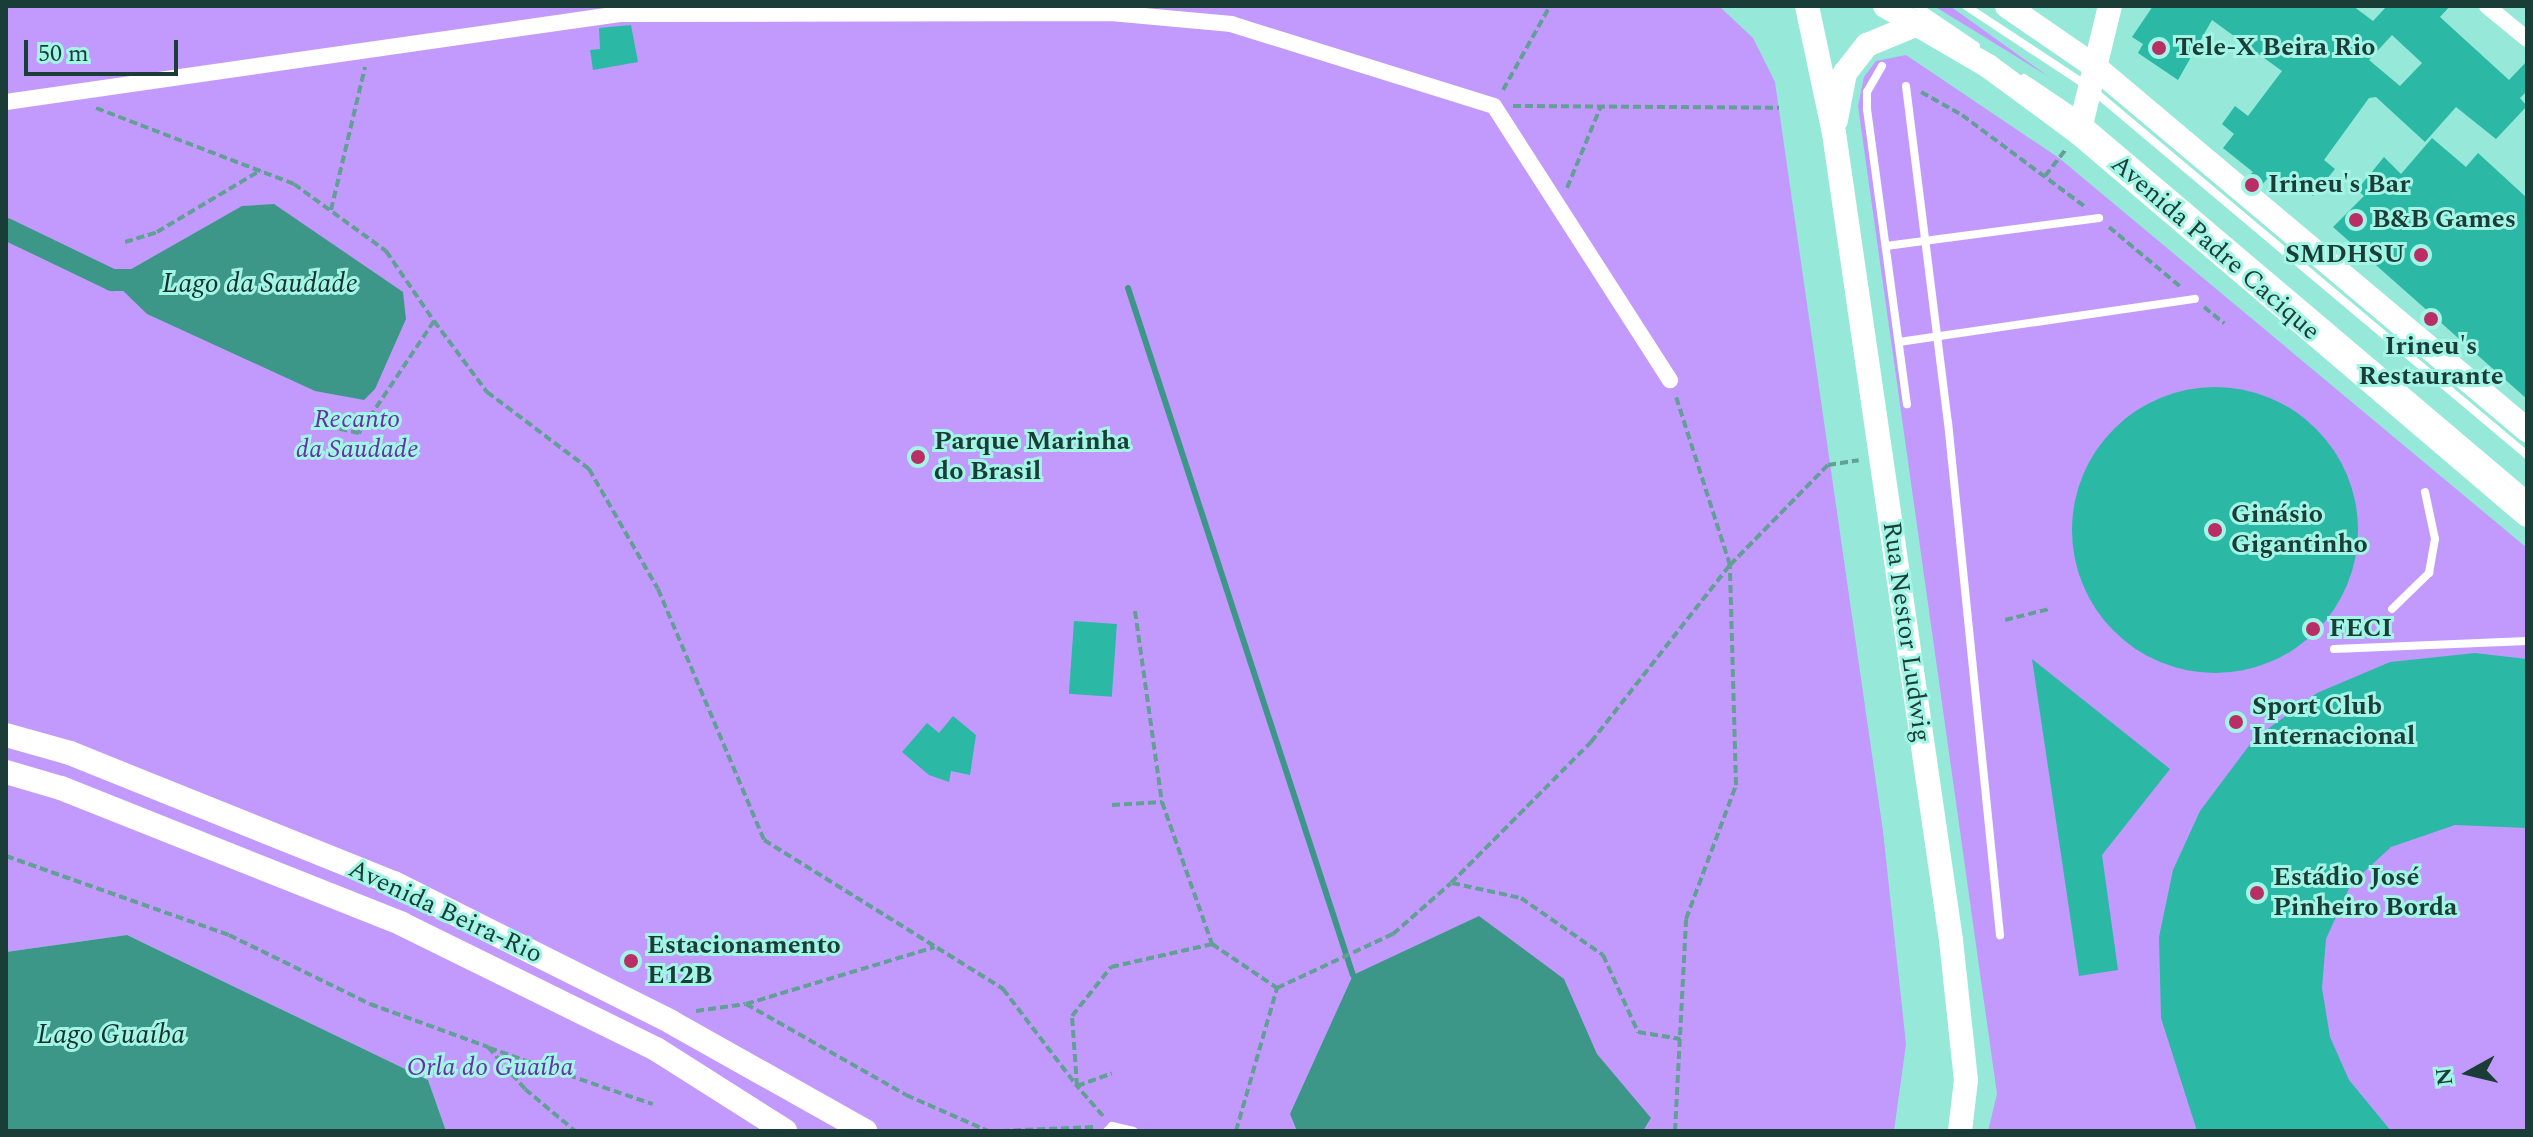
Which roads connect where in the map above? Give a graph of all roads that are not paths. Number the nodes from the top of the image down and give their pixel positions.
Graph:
1 (1807, 6) edge
2 (1885, 6) edge
3 (1966, 6) edge
4 (2007, 6) edge
5 (2110, 6) edge
6 (2487, 6) edge
7 (1918, 14) edge
8 (2527, 39) edge
9 (1882, 66) dead end
10 (2091, 77) junction
11 (1906, 86) road end
12 (6, 102) edge
13 (2080, 125) junction
14 (1834, 133) junction
15 (2099, 218) road end
16 (1925, 241) junction
17 (1886, 246) junction
18 (2195, 299) road end
19 (1938, 336) junction
20 (1899, 342) junction
21 (1670, 380) road end
22 (1907, 404) dead end
23 (2527, 430) edge
24 (2527, 455) edge
25 (2425, 492) dead end
26 (2527, 494) edge
27 (2527, 515) edge
28 (2392, 609) dead end
29 (2527, 641) edge
30 (2334, 649) dead end
31 (6, 735) edge
32 (6, 772) edge
33 (2000, 935) dead end
34 (1109, 1128) edge
35 (785, 1131) edge
36 (865, 1131) edge
37 (1133, 1131) edge
38 (1960, 1131) edge

1 - 14 main road, Rua Nestor Ludwig
2 - 7 main road, Avenida Padre Cacique
3 - 10 lane
4 - 10 main road
5 - 10 main road
6 - 8 street
7 - 13 main road, Avenida Padre Cacique
7 - 14 main road, Rua Nestor Ludwig
9 - 17 lane
10 - 13 main road
10 - 23 main road
10 - 24 lane
11 - 16 lane
12 - 21 street
13 - 26 lane
13 - 27 main road, Avenida Padre Cacique
14 - 38 main road, Rua Nestor Ludwig
15 - 16 lane
16 - 17 lane
16 - 19 lane
17 - 20 lane
18 - 19 lane
19 - 20 lane
19 - 33 lane
20 - 22 lane
25 - 28 lane
29 - 30 lane
31 - 36 main road, Avenida Beira-Rio
32 - 35 main road, Avenida Beira-Rio
34 - 37 lane

